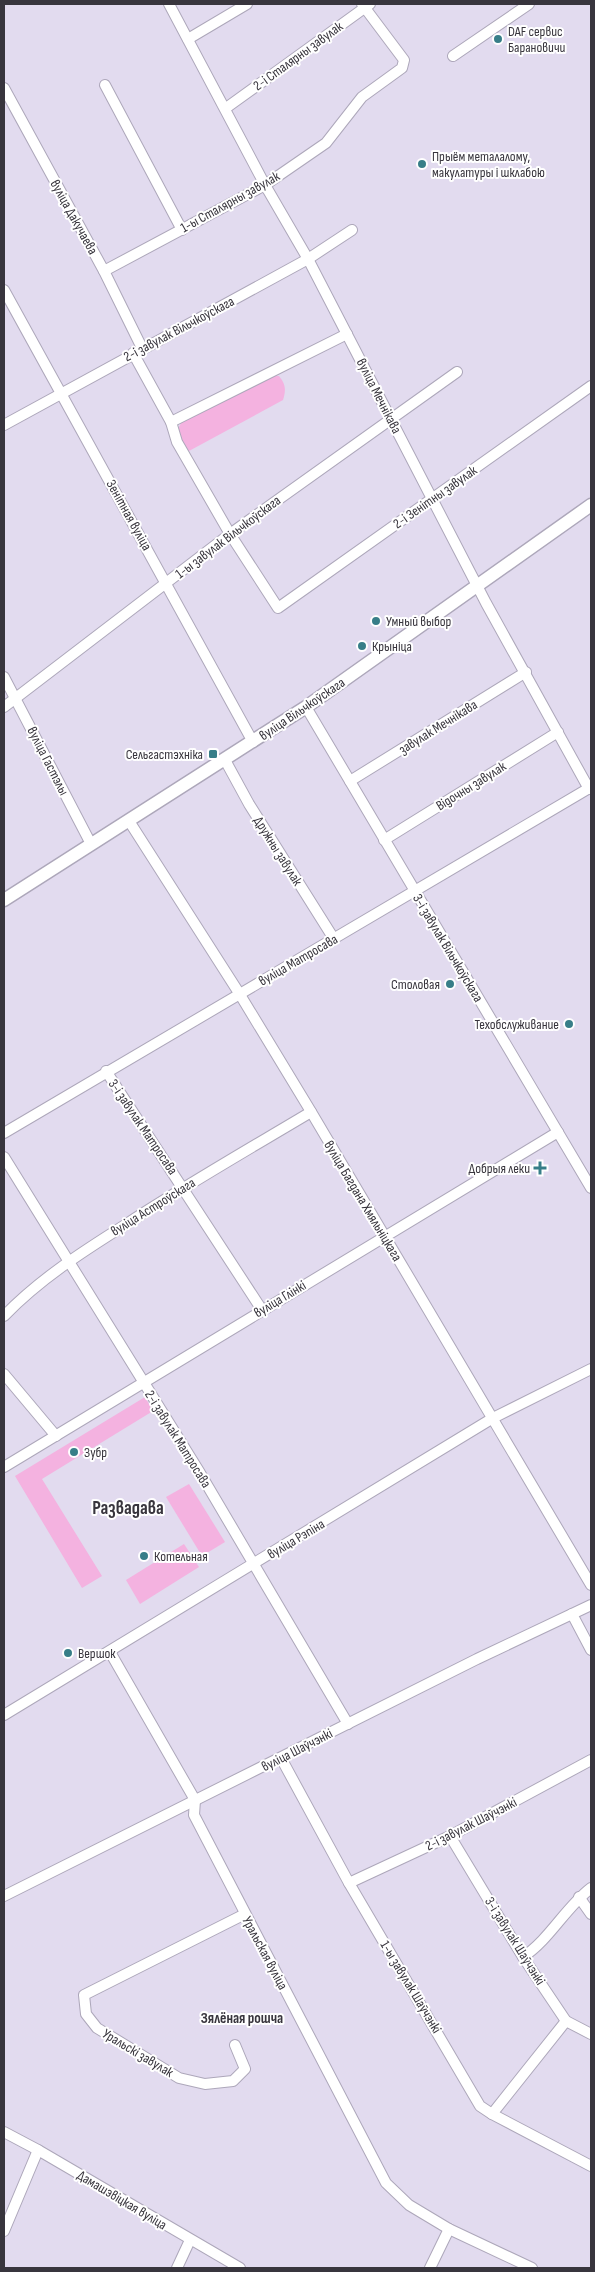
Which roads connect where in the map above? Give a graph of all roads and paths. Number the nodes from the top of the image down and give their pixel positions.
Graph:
1 (169, 4) edge
2 (246, 4) edge
3 (529, 4) edge
4 (366, 5) edge
5 (188, 39) junction
6 (453, 56) dead end
7 (105, 85) dead end
8 (4, 88) edge
9 (226, 108) junction
10 (265, 185) junction
11 (182, 230) junction
12 (352, 230) dead end
13 (308, 259) junction
14 (104, 271) junction
15 (4, 290) edge
16 (347, 334) junction
17 (138, 351) junction
18 (457, 372) dead end
19 (591, 386) edge
20 (60, 393) junction
21 (391, 418) junction
22 (171, 422) junction
23 (4, 425) edge
24 (432, 499) junction
25 (591, 505) edge
26 (230, 534) junction
27 (166, 583) junction
28 (478, 586) junction
29 (278, 608) joint
30 (526, 672) junction
31 (4, 677) edge
32 (15, 698) junction
33 (4, 707) edge
34 (306, 707) junction
35 (558, 732) junction
36 (253, 742) junction
37 (225, 760) junction
38 (350, 781) junction
39 (590, 788) edge
40 (129, 821) junction
41 (384, 840) junction
42 (91, 844) junction
43 (415, 892) junction
44 (4, 900) edge
45 (334, 939) junction
46 (239, 993) junction
47 (106, 1071) junction
48 (311, 1112) junction
49 (558, 1132) junction
50 (4, 1133) edge
51 (4, 1157) edge
52 (183, 1187) junction
53 (591, 1188) edge
54 (384, 1237) junction
55 (68, 1261) junction
56 (262, 1310) junction
57 (4, 1316) edge
58 (591, 1369) edge
59 (4, 1374) edge
60 (143, 1383) junction
61 (493, 1418) junction
62 (56, 1436) junction
63 (4, 1467) edge
64 (254, 1565) junction
65 (591, 1585) edge
66 (591, 1605) edge
67 (572, 1614) junction
68 (591, 1650) edge
69 (110, 1652) junction
70 (4, 1715) edge
71 (348, 1724) junction
72 (281, 1758) junction
73 (591, 1760) edge
74 (195, 1800) junction
75 (450, 1836) junction
76 (349, 1883) junction
77 (591, 1888) edge
78 (4, 1896) edge
79 (579, 1897) junction
80 (245, 1914) junction
81 (591, 1914) edge
82 (523, 1957) junction
83 (566, 2021) junction
84 (591, 2034) edge
85 (235, 2044) dead end
86 (492, 2114) junction
87 (4, 2132) edge
88 (38, 2150) junction
89 (591, 2166) edge
90 (449, 2229) junction
91 (4, 2231) edge
92 (190, 2240) junction
93 (177, 2268) edge
94 (240, 2268) edge
95 (430, 2268) edge
96 (532, 2268) edge

1 - 5 street, вуліца Мечнікава
2 - 5 street
3 - 6 street
4 - 9 street, 2-і Сталярны завулак
4 - 10 street, 1-ы Сталярны завулак
5 - 9 street, вуліца Мечнікава
7 - 11 street
8 - 14 street, вуліца Дакучаева
9 - 10 street, вуліца Мечнікава
10 - 11 street, 1-ы Сталярны завулак
10 - 13 street, вуліца Мечнікава
11 - 14 street, 1-ы Сталярны завулак
12 - 13 street, 2-і завулак Вільчкоўскага
13 - 16 street, вуліца Мечнікава
13 - 17 street, 2-і завулак Вільчкоўскага
14 - 17 street, вуліца Дакучаева
15 - 20 street, Зенітная вуліца
16 - 21 street, вуліца Мечнікава
16 - 22 street
17 - 20 street, 2-і завулак Вільчкоўскага
17 - 22 street, вуліца Дакучаева
18 - 21 street, 1-ы завулак Вільчкоўскага
19 - 24 street, 2-і Зенітны завулак
20 - 23 street, 2-і завулак Вільчкоўскага
20 - 27 street, Зенітная вуліца
21 - 24 street, вуліца Мечнікава
21 - 26 street, 1-ы завулак Вільчкоўскага
22 - 26 street, вуліца Дакучаева
24 - 28 street, вуліца Мечнікава
24 - 29 street, 2-і Зенітны завулак
25 - 28 main road, вуліца Вільчкоўскага
26 - 27 street, 1-ы завулак Вільчкоўскага
26 - 29 street, вуліца Дакучаева
27 - 32 street, 1-ы завулак Вільчкоўскага
27 - 36 street, Зенітная вуліца
28 - 30 street, вуліца Мечнікава
28 - 34 main road, вуліца Вільчкоўскага
30 - 35 street, вуліца Мечнікава
30 - 38 street, завулак Мечнікава
31 - 32 street, вуліца Гастэлы
32 - 33 street, 1-ы завулак Вільчкоўскага
32 - 42 street, вуліца Гастэлы
34 - 36 main road, вуліца Вільчкоўскага
34 - 38 street, 3-і завулак Вільчкоўскага
35 - 39 street, вуліца Мечнікава
35 - 41 street, Відочны завулак
36 - 37 main road, вуліца Вільчкоўскага
37 - 40 main road, вуліца Вільчкоўскага
37 - 45 street, Дружны завулак
38 - 41 street, 3-і завулак Вільчкоўскага
39 - 43 street, вуліца Матросава
40 - 42 main road, вуліца Вільчкоўскага
40 - 46 street, вуліца Багдана Хмяльніцкага
41 - 43 street, 3-і завулак Вільчкоўскага
42 - 44 main road, вуліца Вільчкоўскага
43 - 45 street, вуліца Матросава
43 - 49 street, 3-і завулак Вільчкоўскага
45 - 46 street, вуліца Матросава
46 - 47 street, вуліца Матросава
46 - 48 street, вуліца Багдана Хмяльніцкага
47 - 50 street, вуліца Матросава
47 - 52 street, 3-і завулак Матросава
48 - 52 street, вуліца Астроўскага
48 - 54 street, вуліца Багдана Хмяльніцкага
49 - 53 street, 3-і завулак Вільчкоўскага
49 - 54 street, вуліца Глінкі
51 - 55 street, 2-і завулак Матросава
52 - 55 street, вуліца Астроўскага
52 - 56 street, 3-і завулак Матросава
54 - 56 street, вуліца Глінкі
54 - 61 street, вуліца Багдана Хмяльніцкага
55 - 57 street, вуліца Астроўскага
55 - 60 street, 2-і завулак Матросава
56 - 60 street, вуліца Глінкі
58 - 61 street, вуліца Рэпіна
59 - 62 street
60 - 62 street, вуліца Глінкі
60 - 64 street, 2-і завулак Матросава
61 - 64 street, вуліца Рэпіна
61 - 65 street, вуліца Багдана Хмяльніцкага
62 - 63 street, вуліца Глінкі
64 - 69 street, вуліца Рэпіна
64 - 71 street, 2-і завулак Матросава
66 - 67 street, вуліца Шаўчэнкі
67 - 68 street
67 - 71 street, вуліца Шаўчэнкі
69 - 70 street, вуліца Рэпіна
69 - 74 street, Уральская вуліца
71 - 72 street, вуліца Шаўчэнкі
72 - 74 street, вуліца Шаўчэнкі
72 - 76 street, 1-ы завулак Шаўчэнкі
73 - 75 street, 2-і завулак Шаўчэнкі
74 - 78 street, вуліца Шаўчэнкі
74 - 80 street, Уральская вуліца
75 - 76 street, 2-і завулак Шаўчэнкі
75 - 82 street, 3-і завулак Шаўчэнкі
76 - 86 street, 1-ы завулак Шаўчэнкі
77 - 79 street
79 - 81 street
79 - 82 street
80 - 85 street, Уральскі завулак
80 - 90 street, Уральская вуліца
82 - 83 street, 3-і завулак Шаўчэнкі
83 - 84 street, 3-і завулак Шаўчэнкі
83 - 86 street
86 - 89 street, 1-ы завулак Шаўчэнкі
87 - 88 street, Дамашэвіцкая вуліца
88 - 91 street
88 - 92 street, Дамашэвіцкая вуліца
90 - 95 street
90 - 96 street, Уральская вуліца
92 - 93 street
92 - 94 street, Дамашэвіцкая вуліца

